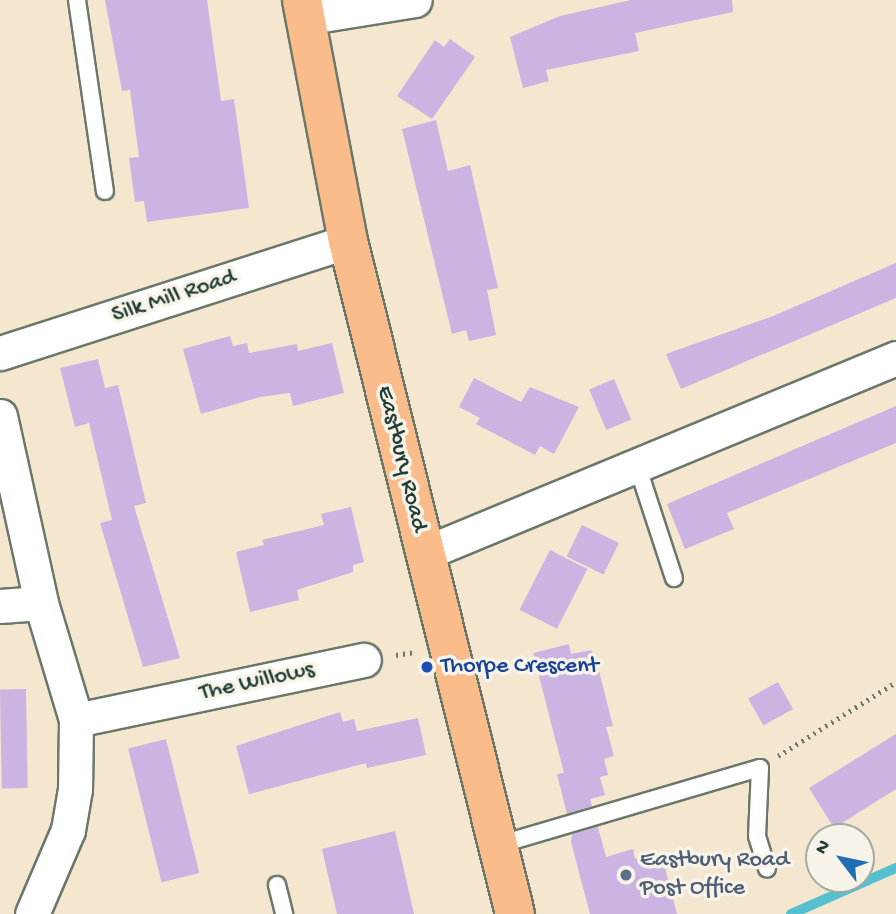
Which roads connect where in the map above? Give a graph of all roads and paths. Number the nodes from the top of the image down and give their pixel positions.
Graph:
1 (77, 0) edge
2 (415, 0) edge
3 (303, 9) edge
4 (105, 191) dead end
5 (348, 241) junction
6 (0, 353) edge
7 (896, 358) edge
8 (0, 416) edge
9 (637, 465) junction
10 (425, 553) junction
11 (674, 578) dead end
12 (41, 603) junction
13 (0, 606) edge
14 (423, 651) dead end
15 (364, 660) joint
16 (896, 682) edge
17 (76, 720) junction
18 (760, 768) junction
19 (498, 845) junction
20 (767, 868) dead end
21 (277, 885) dead end
22 (32, 914) edge
23 (284, 914) edge
24 (515, 914) edge

1 - 4 lane
2 - 3 street
3 - 5 main road, Eastbury Road
5 - 6 street, Silk Mill Road
5 - 10 main road, Eastbury Road
7 - 9 street
8 - 12 street
9 - 10 street
9 - 11 lane
10 - 19 main road, Eastbury Road
12 - 13 street
12 - 17 street
14 - 15 path
15 - 17 street, The Willows
16 - 18 path
17 - 22 street
18 - 19 lane
18 - 20 lane
19 - 24 main road, Eastbury Road
21 - 23 lane

